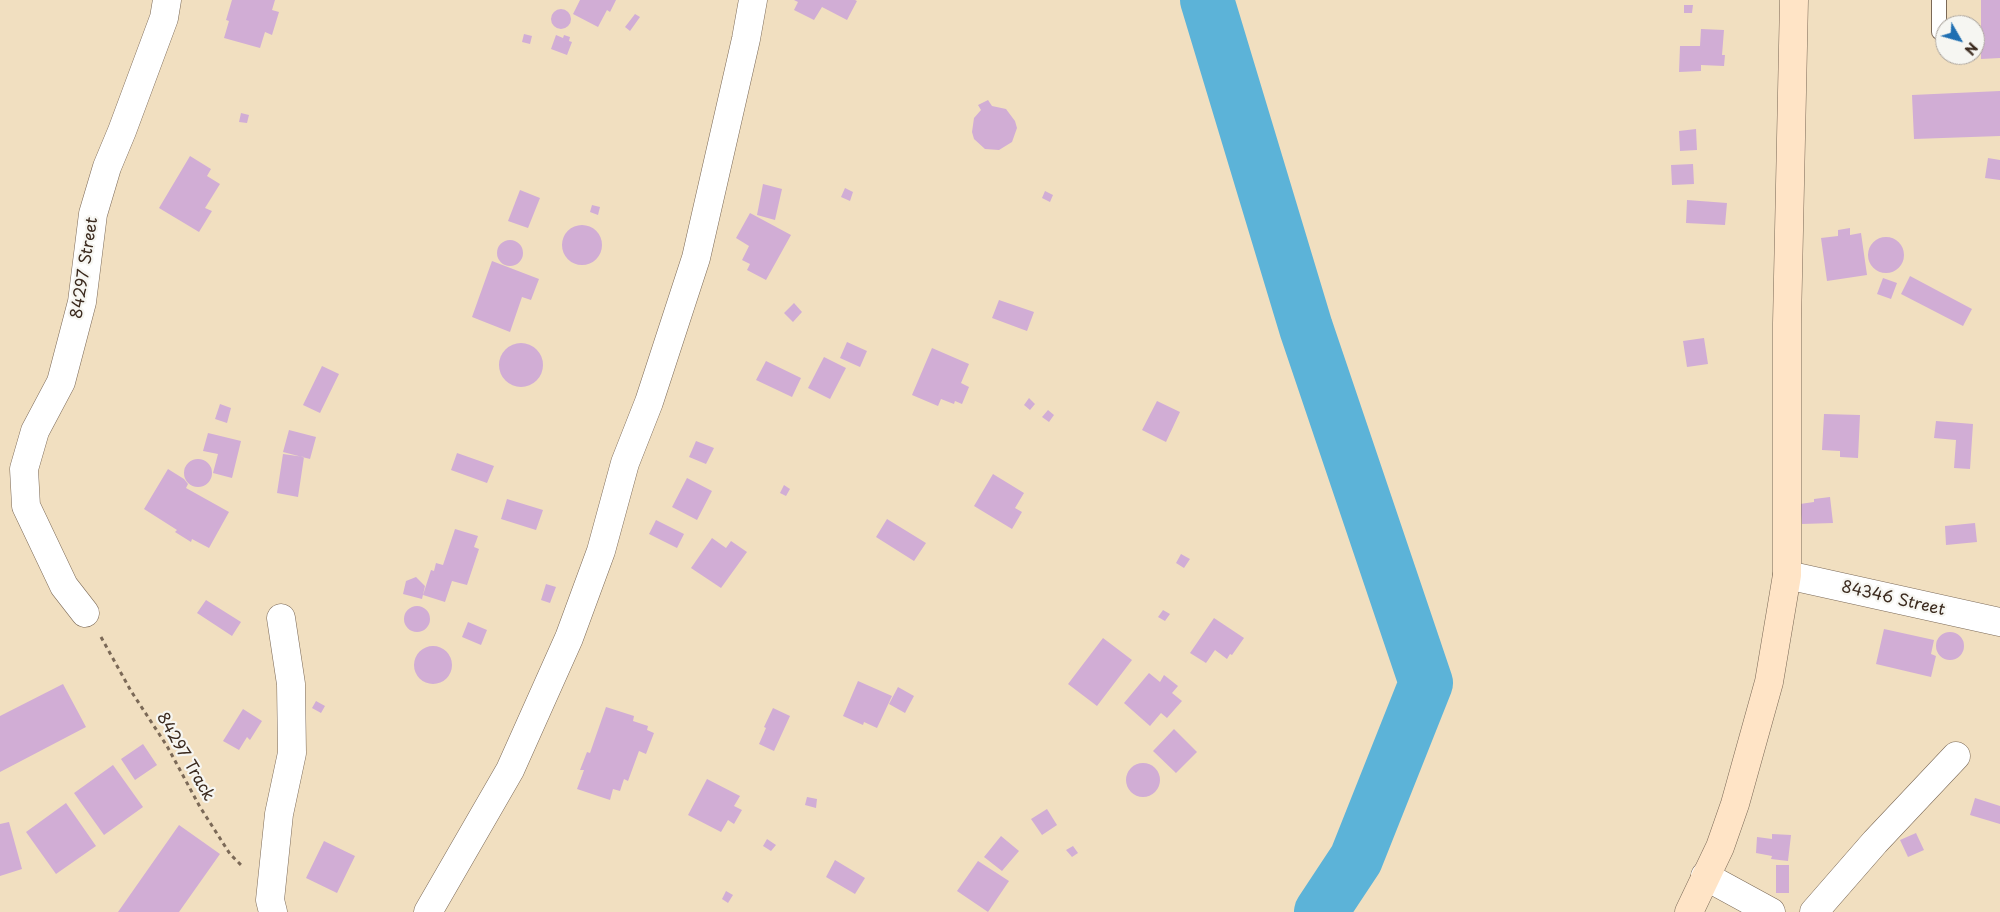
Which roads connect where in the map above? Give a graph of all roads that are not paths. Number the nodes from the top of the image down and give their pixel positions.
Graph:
1 (167, 0) edge
2 (753, 0) edge
3 (1794, 0) edge
4 (1939, 0) edge
5 (1939, 15) edge
6 (1787, 575) junction
7 (85, 613) road end
8 (281, 618) dead end
9 (2000, 622) edge
10 (1956, 756) dead end
11 (1705, 876) junction
12 (1761, 906) edge
13 (273, 912) edge
14 (428, 912) edge
15 (1690, 912) edge
16 (1814, 912) edge

1 - 7 street, 84297 Street
2 - 14 street
3 - 6 street
4 - 5 lane
6 - 9 street, 84346 Street
6 - 11 street
8 - 13 street
10 - 16 street
11 - 12 street
11 - 15 street

